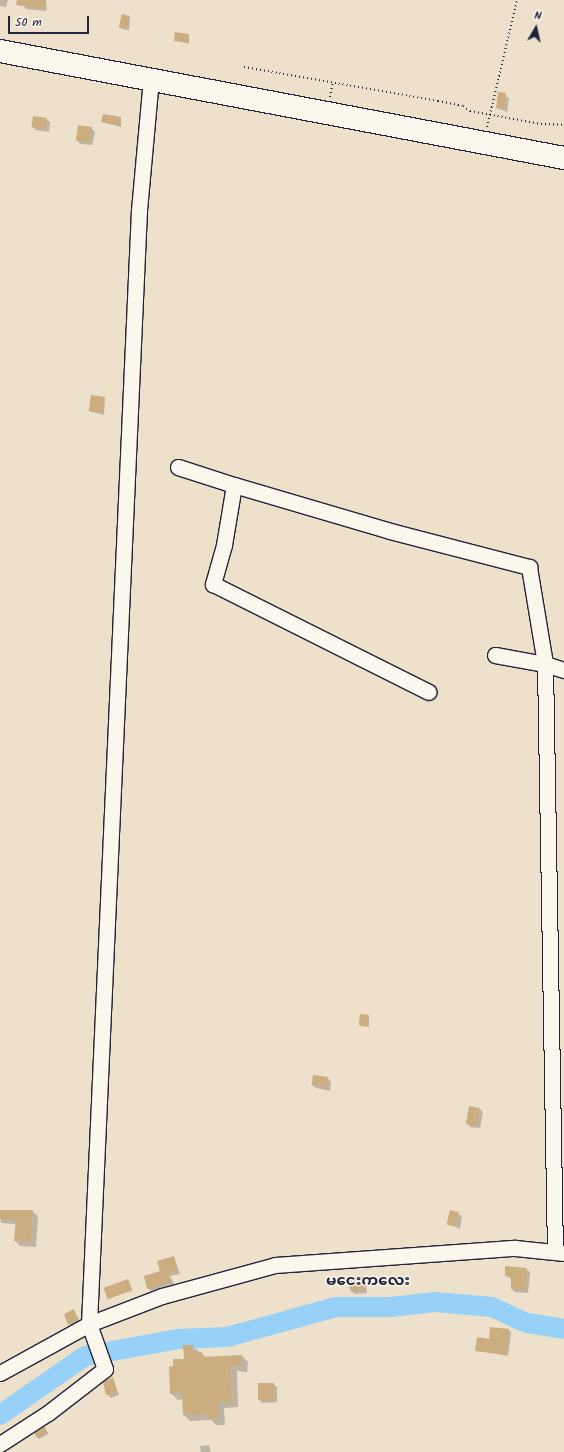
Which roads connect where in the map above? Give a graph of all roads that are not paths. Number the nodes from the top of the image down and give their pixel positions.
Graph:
1 (0, 51) edge
2 (151, 79) junction
3 (564, 158) edge
4 (178, 467) dead end
5 (234, 485) junction
6 (495, 655) dead end
7 (545, 664) junction
8 (564, 670) edge
9 (429, 692) dead end
10 (560, 1252) edge
11 (89, 1324) junction
12 (0, 1373) edge
13 (0, 1444) edge

1 - 2 highway
2 - 3 highway
2 - 11 street
4 - 5 street
5 - 7 street
5 - 9 street
6 - 7 street
7 - 8 street
7 - 10 street
10 - 11 street
11 - 12 street
11 - 13 street

